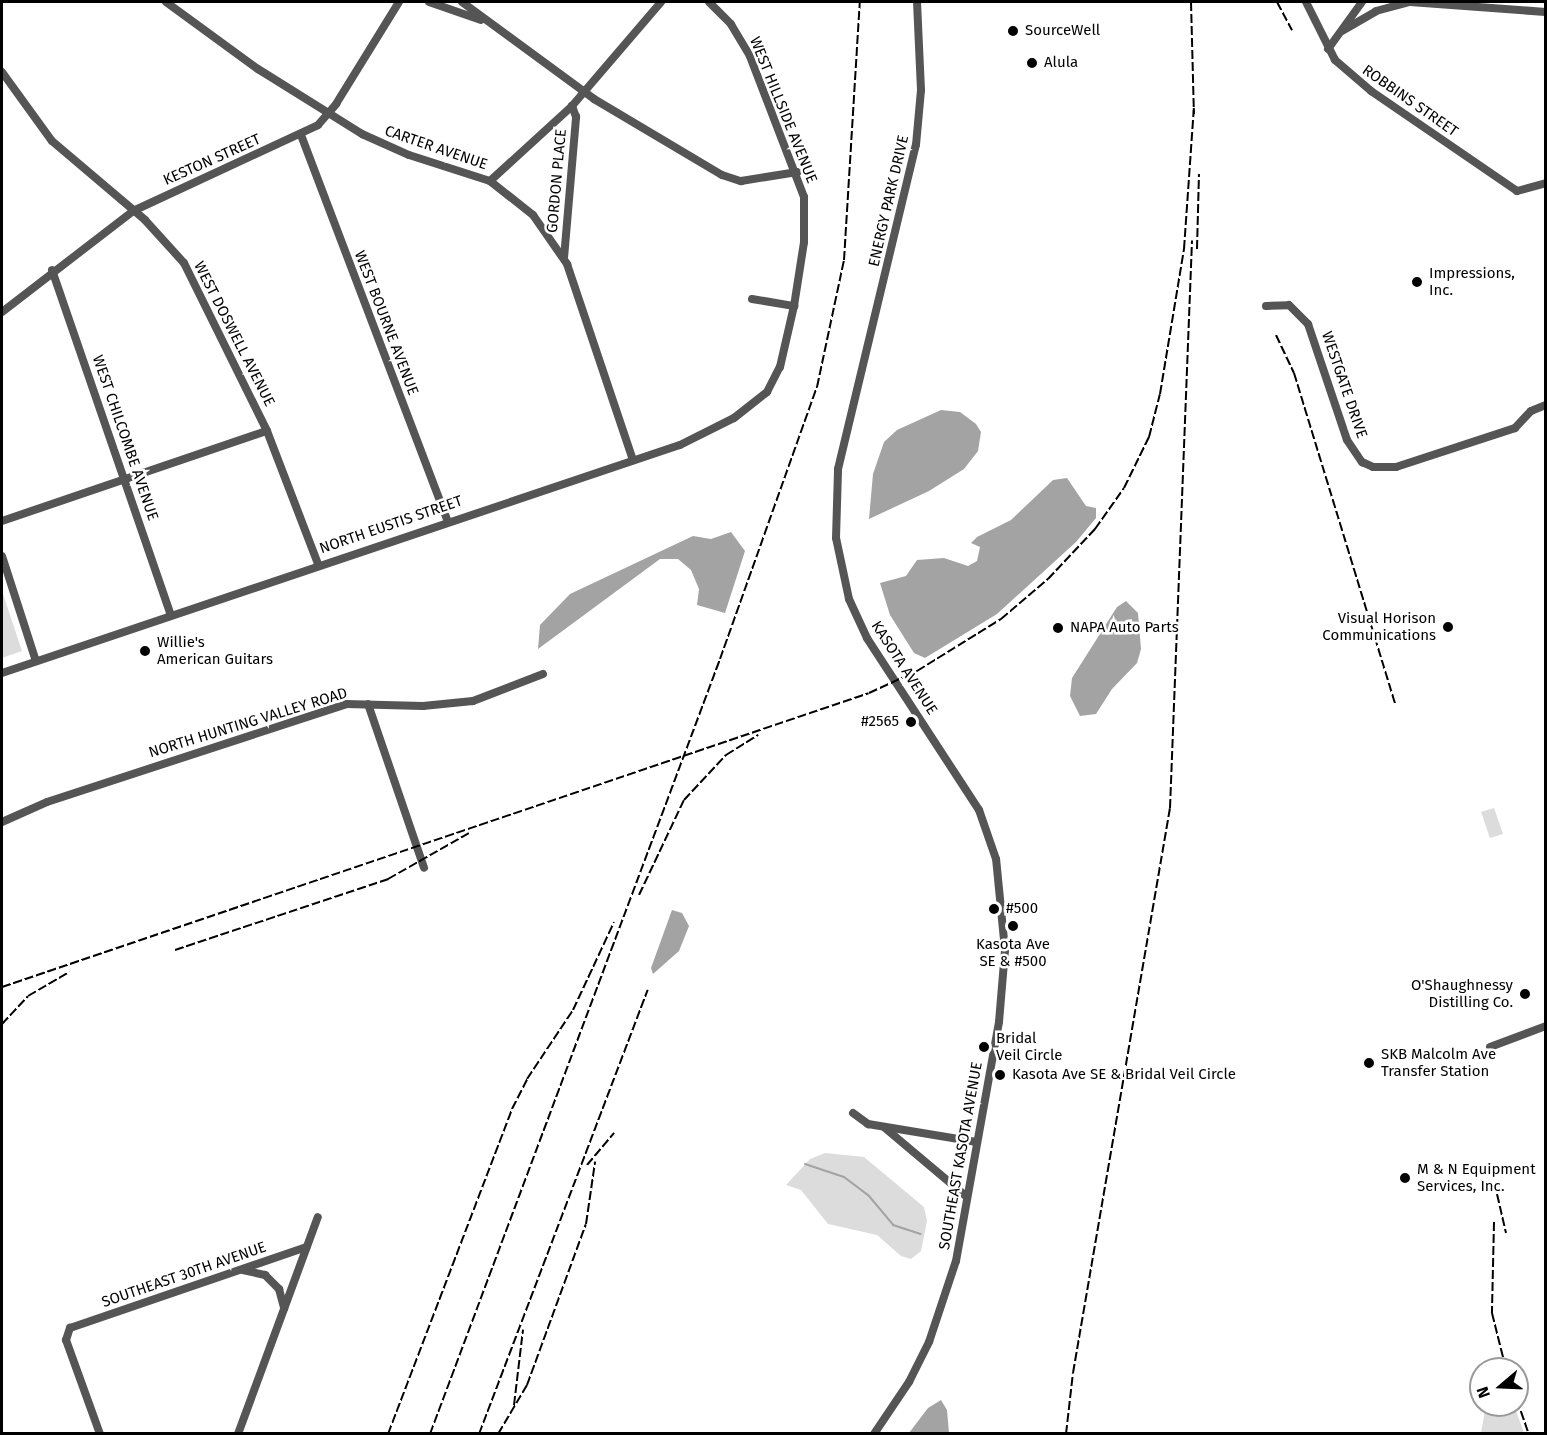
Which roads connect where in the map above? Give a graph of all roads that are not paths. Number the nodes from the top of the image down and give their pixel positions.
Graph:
1 (166, 2) edge
2 (399, 2) edge
3 (429, 2) edge
4 (462, 2) edge
5 (661, 2) edge
6 (709, 2) edge
7 (917, 2) edge
8 (1306, 2) edge
9 (1362, 2) edge
10 (1440, 3) edge
11 (1545, 12) edge
12 (487, 22) junction
13 (1342, 31) junction
14 (1328, 49) junction
15 (2, 72) edge
16 (584, 92) junction
17 (572, 106) junction
18 (328, 114) junction
19 (301, 135) junction
20 (797, 172) junction
21 (490, 181) junction
22 (1545, 183) edge
23 (133, 211) junction
24 (564, 258) junction
25 (52, 270) junction
26 (752, 299) dead end
27 (794, 306) junction
28 (1266, 306) dead end
29 (2, 312) edge
30 (775, 380) joint
31 (853, 402) joint
32 (1545, 405) edge
33 (1531, 411) junction
34 (1545, 415) edge
35 (267, 431) junction
36 (633, 460) junction
37 (125, 479) junction
38 (447, 520) junction
39 (2, 521) edge
40 (2, 556) edge
41 (318, 564) junction
42 (171, 615) junction
43 (36, 661) junction
44 (2, 673) edge
45 (543, 674) dead end
46 (368, 704) junction
47 (2, 822) edge
48 (996, 864) joint
49 (424, 868) dead end
50 (1545, 1026) edge
51 (1490, 1047) dead end
52 (853, 1113) dead end
53 (885, 1128) junction
54 (977, 1142) junction
55 (967, 1197) junction
56 (318, 1216) dead end
57 (307, 1247) junction
58 (241, 1269) junction
59 (284, 1308) junction
60 (100, 1434) edge
61 (238, 1434) edge
62 (874, 1434) edge

1 - 18 street, CARTER AVENUE
2 - 18 street, KESTON STREET
3 - 12 street
4 - 12 street
5 - 16 street
6 - 20 street, WEST HILLSIDE AVENUE
7 - 31 street, ENERGY PARK DRIVE
8 - 14 street, ROBBINS STREET
9 - 13 street
10 - 11 street
10 - 13 street
12 - 16 street
13 - 14 street
14 - 22 street, ROBBINS STREET
15 - 23 street, WEST DOSWELL AVENUE
16 - 17 street
16 - 20 street
17 - 21 street
17 - 24 street, GORDON PLACE
18 - 19 street, KESTON STREET
18 - 21 street, CARTER AVENUE
19 - 23 street, KESTON STREET
19 - 38 street, WEST BOURNE AVENUE
20 - 27 street, WEST HILLSIDE AVENUE
21 - 24 street, CARTER AVENUE
23 - 25 street, KESTON STREET
23 - 35 street, WEST DOSWELL AVENUE
24 - 36 street, CARTER AVENUE
25 - 29 street, KESTON STREET
25 - 37 street, WEST CHILCOMBE AVENUE
26 - 27 street
27 - 30 street, WEST HILLSIDE AVENUE
28 - 33 street, WESTGATE DRIVE
30 - 36 street, NORTH EUSTIS STREET
31 - 48 street, KASOTA AVENUE
32 - 33 street, WESTGATE DRIVE
33 - 34 street
35 - 37 street
35 - 41 street, WEST DOSWELL AVENUE
36 - 38 street, NORTH EUSTIS STREET
37 - 39 street
37 - 42 street, WEST CHILCOMBE AVENUE
38 - 41 street, NORTH EUSTIS STREET
40 - 43 street
41 - 42 street, NORTH EUSTIS STREET
42 - 43 street, NORTH EUSTIS STREET
43 - 44 street, NORTH EUSTIS STREET
45 - 46 street, NORTH HUNTING VALLEY ROAD
46 - 47 street, NORTH HUNTING VALLEY ROAD
46 - 49 street
48 - 54 street, SOUTHEAST KASOTA AVENUE
50 - 51 street
52 - 53 street
53 - 54 street
53 - 55 street
54 - 55 street, SOUTHEAST KASOTA AVENUE
55 - 62 street, SOUTHEAST KASOTA AVENUE
56 - 57 street
57 - 58 street, SOUTHEAST 30TH AVENUE
57 - 59 street
58 - 59 street
58 - 60 street, SOUTHEAST 30TH AVENUE
59 - 61 street

